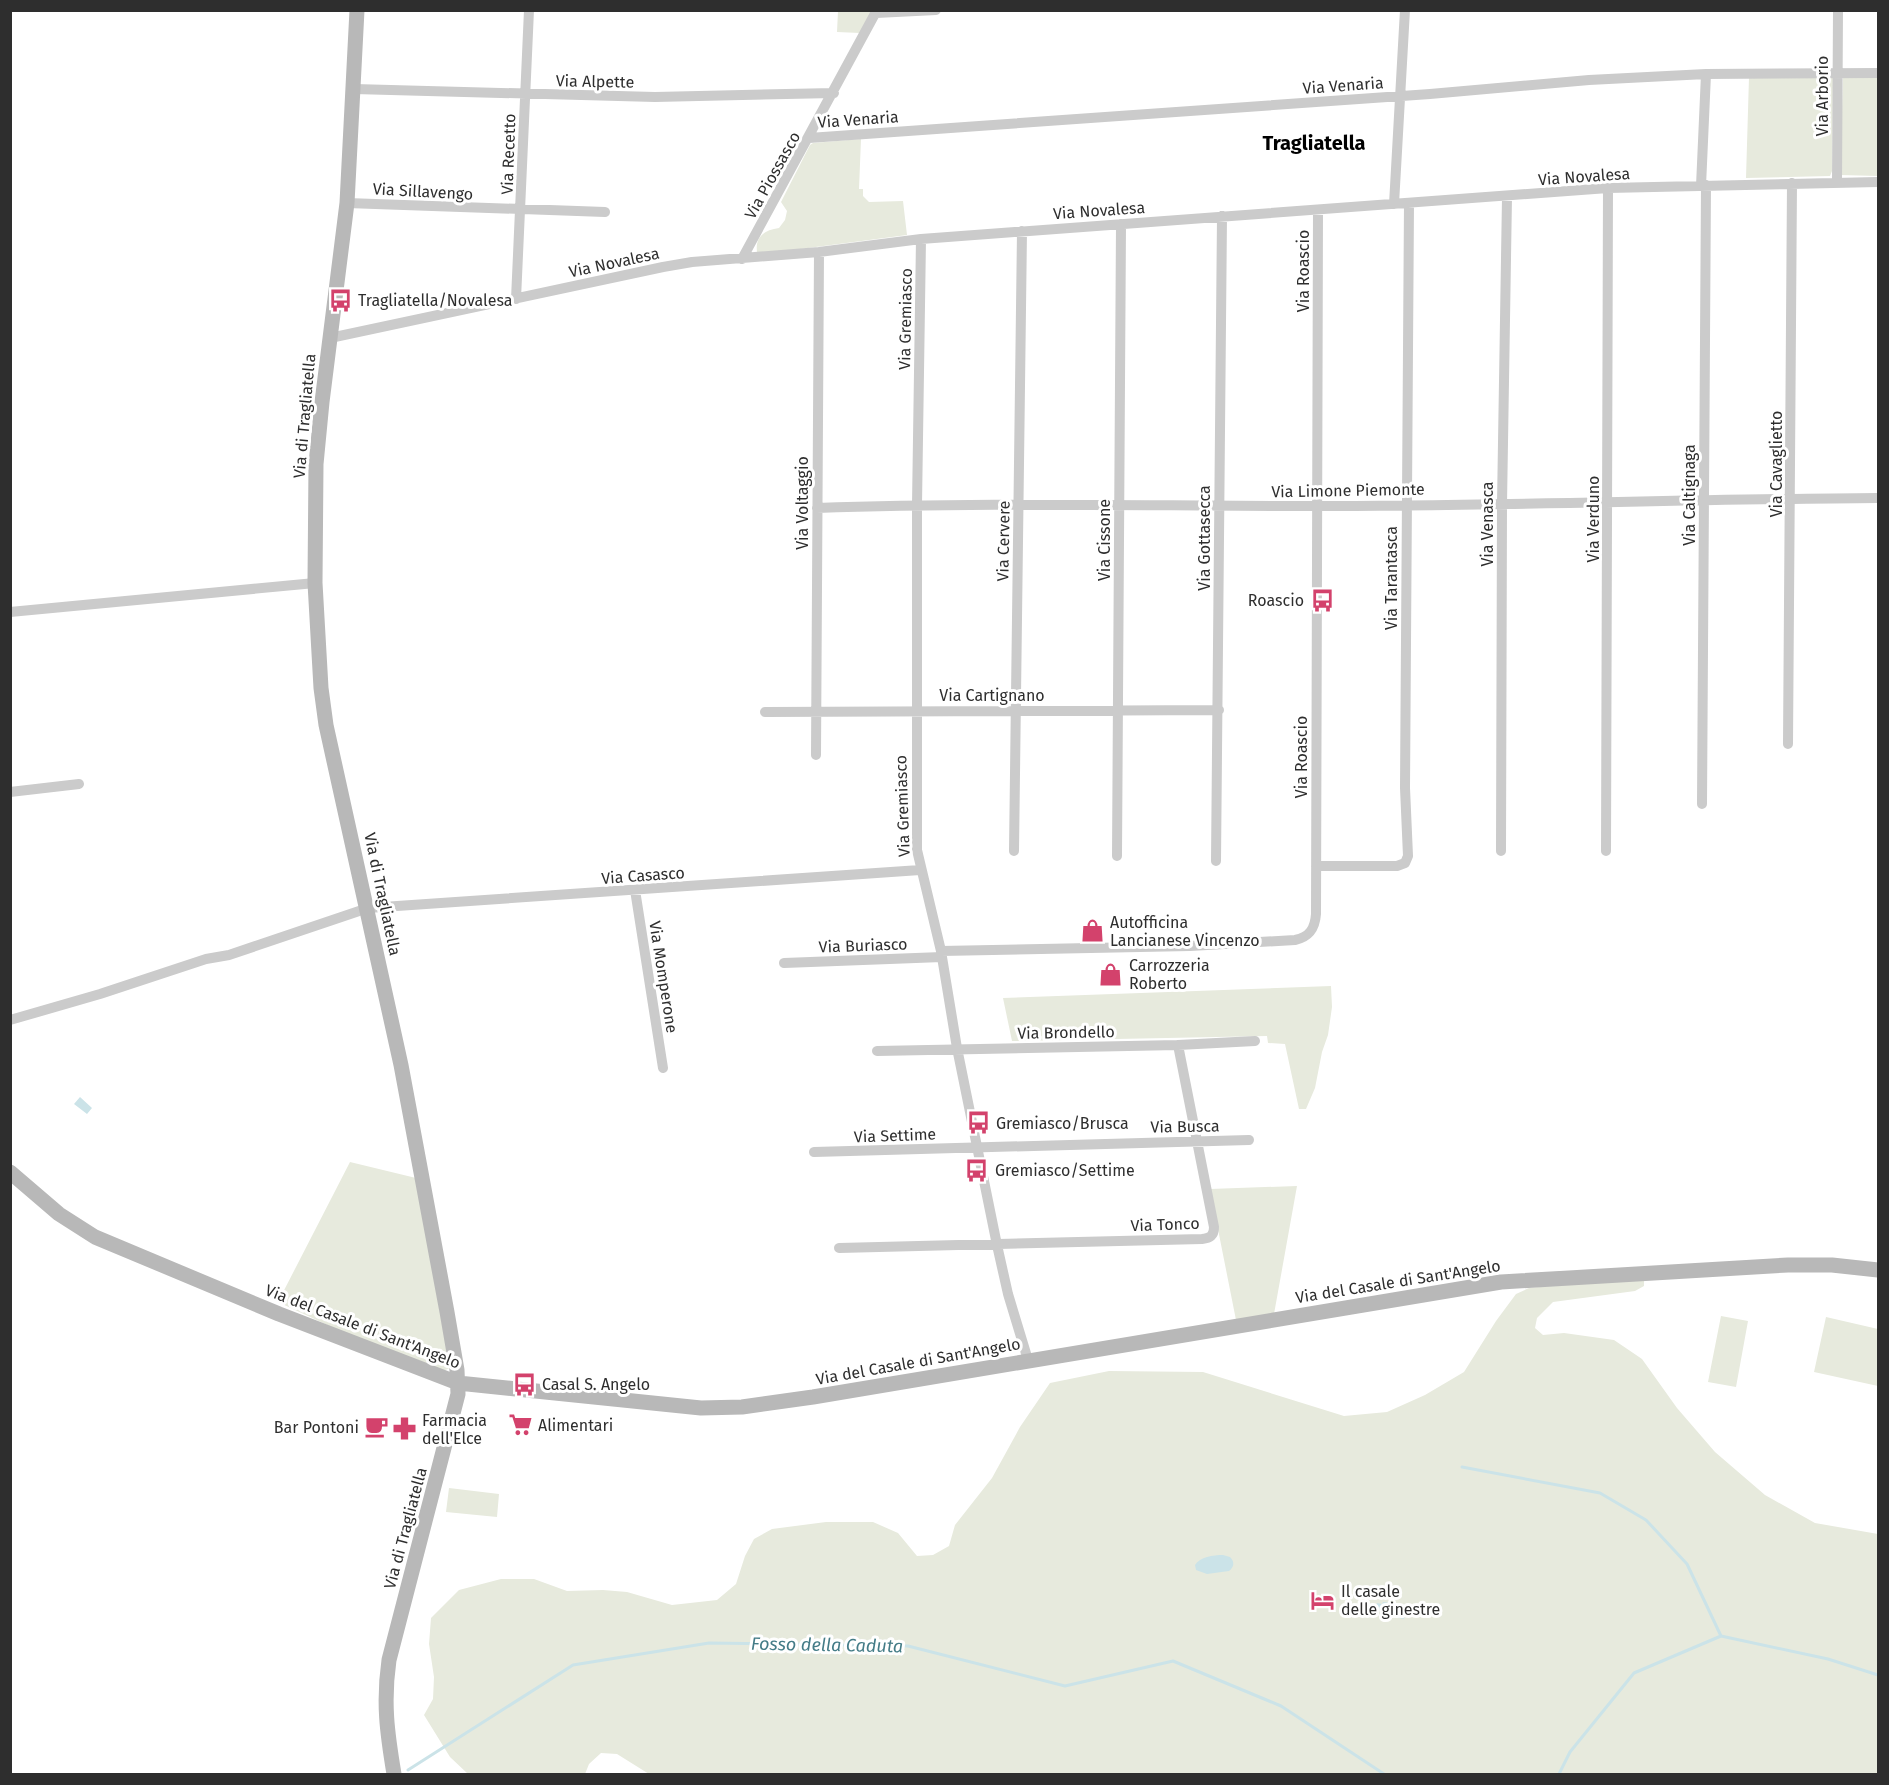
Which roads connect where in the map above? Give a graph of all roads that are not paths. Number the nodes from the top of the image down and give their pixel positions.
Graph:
1 (357, 10) edge
2 (529, 10) edge
3 (936, 10) edge
4 (1405, 10) edge
5 (1838, 10) edge
6 (877, 12) edge
7 (1838, 73) junction
8 (1878, 73) edge
9 (1706, 74) junction
10 (354, 89) junction
11 (834, 93) junction
12 (526, 94) junction
13 (1401, 96) junction
14 (809, 138) junction
15 (1837, 182) junction
16 (1878, 182) edge
17 (1792, 183) junction
18 (1703, 186) junction
19 (1608, 188) junction
20 (1507, 197) junction
21 (347, 202) junction
22 (1409, 203) junction
23 (1394, 204) junction
24 (521, 210) junction
25 (1318, 210) junction
26 (605, 212) dead end
27 (1222, 216) junction
28 (1121, 224) junction
29 (1022, 231) junction
30 (921, 239) junction
31 (819, 252) junction
32 (742, 259) junction
33 (516, 299) junction
34 (330, 338) junction
35 (1791, 498) junction
36 (1878, 498) edge
37 (1704, 501) junction
38 (1019, 504) junction
39 (1119, 504) junction
40 (1406, 504) junction
41 (1502, 504) junction
42 (1608, 504) junction
43 (917, 505) junction
44 (1219, 506) junction
45 (1316, 506) junction
46 (817, 508) junction
47 (315, 583) junction
48 (10, 612) edge
49 (915, 710) junction
50 (1017, 710) junction
51 (1117, 710) junction
52 (1219, 710) junction
53 (815, 711) junction
54 (765, 712) dead end
55 (1788, 744) dead end
56 (816, 754) dead end
57 (79, 784) dead end
58 (10, 792) edge
59 (1702, 804) dead end
60 (1606, 850) dead end
61 (1014, 851) dead end
62 (1501, 851) dead end
63 (1117, 856) dead end
64 (1216, 861) dead end
65 (1316, 866) junction
66 (920, 870) junction
67 (635, 890) junction
68 (368, 908) junction
69 (942, 954) junction
70 (784, 963) dead end
71 (10, 1020) edge
72 (1255, 1041) dead end
73 (1178, 1045) junction
74 (957, 1048) junction
75 (877, 1051) dead end
76 (663, 1068) dead end
77 (1249, 1140) dead end
78 (1197, 1141) junction
79 (977, 1147) junction
80 (814, 1152) dead end
81 (10, 1172) edge
82 (997, 1245) junction
83 (840, 1248) dead end
84 (1878, 1270) edge
85 (1028, 1360) junction
86 (458, 1383) junction
87 (394, 1774) edge

1 - 10 main road, Via di Tragliatella
2 - 12 street, Via Recetto
3 - 6 street
4 - 13 street
5 - 7 street, Via Arborio
6 - 11 street, Via Piossasco
7 - 8 street, Via Venaria
7 - 9 street, Via Venaria
7 - 15 street, Via Arborio
9 - 13 street, Via Venaria
9 - 18 street, Via Caltignaga
10 - 12 street, Via Alpette
10 - 21 main road, Via di Tragliatella
11 - 12 street, Via Alpette
11 - 14 street, Via Piossasco
12 - 24 street, Via Recetto
13 - 14 street, Via Venaria
13 - 23 street
14 - 32 street, Via Piossasco
15 - 16 street, Via Novalesa
15 - 17 street, Via Novalesa
17 - 18 street, Via Novalesa
17 - 35 street, Via Cavaglietto
18 - 19 street, Via Novalesa
18 - 37 street, Via Caltignaga
19 - 20 street, Via Novalesa
19 - 42 street, Via Verduno
20 - 22 street, Via Novalesa
20 - 41 street, Via Venasca
21 - 24 street, Via Sillavengo
21 - 34 main road, Via di Tragliatella
22 - 23 street, Via Novalesa
22 - 40 street, Via Tarantasca
23 - 25 street, Via Novalesa
24 - 26 street, Via Sillavengo
24 - 33 street, Via Recetto
25 - 27 street, Via Novalesa
25 - 45 street, Via Roascio
27 - 28 street, Via Novalesa
27 - 44 street, Via Gottasecca
28 - 29 street, Via Novalesa
28 - 39 street, Via Cissone
29 - 30 street, Via Novalesa
29 - 38 street, Via Cervere
30 - 31 street, Via Novalesa
30 - 43 street, Via Gremiasco
31 - 32 street, Via Novalesa
31 - 46 street, Via Voltaggio
32 - 33 street, Via Novalesa
33 - 34 street, Via Novalesa
34 - 47 main road, Via di Tragliatella
35 - 36 street, Via Limone Piemonte
35 - 37 street, Via Limone Piemonte
35 - 55 street, Via Cavaglietto
37 - 42 street, Via Limone Piemonte
37 - 59 street, Via Caltignaga
38 - 39 street, Via Limone Piemonte
38 - 43 street, Via Limone Piemonte
38 - 50 street, Via Cervere
39 - 44 street, Via Limone Piemonte
39 - 51 street, Via Cissone
40 - 41 street, Via Limone Piemonte
40 - 45 street, Via Limone Piemonte
40 - 65 street, Via Tarantasca
41 - 42 street, Via Limone Piemonte
41 - 62 street, Via Venasca
42 - 60 street, Via Verduno
43 - 46 street, Via Limone Piemonte
43 - 49 street, Via Gremiasco
44 - 45 street, Via Limone Piemonte
44 - 52 street, Via Gottasecca
45 - 65 street, Via Roascio
46 - 53 street, Via Voltaggio
47 - 48 street
47 - 68 main road, Via di Tragliatella
49 - 50 street, Via Cartignano
49 - 53 street, Via Cartignano
49 - 66 street, Via Gremiasco
50 - 51 street, Via Cartignano
50 - 61 street, Via Cervere
51 - 52 street, Via Cartignano
51 - 63 street, Via Cissone
52 - 64 street, Via Gottasecca
53 - 54 street, Via Cartignano
53 - 56 street, Via Voltaggio
57 - 58 street
65 - 69 street, Via Roascio
66 - 67 street, Via Casasco
66 - 69 street, Via Gremiasco
67 - 68 street, Via Casasco
67 - 76 street, Via Momperone
68 - 71 street, Via Casasco
68 - 86 main road, Via di Tragliatella
69 - 70 street, Via Buriasco
69 - 74 street, Via Gremiasco
72 - 73 street, Via Brondello
73 - 74 street, Via Brondello
73 - 78 street, Via Tonco
74 - 75 street, Via Brondello
74 - 79 street, Via Gremiasco
77 - 78 street, Via Busca
78 - 79 street, Via Busca
78 - 82 street, Via Tonco
79 - 80 street, Via Settime
79 - 82 street, Via Gremiasco
81 - 86 main road, Via del Casale di Sant'Angelo
82 - 83 street
82 - 85 street, Via Gremiasco
84 - 85 main road, Via del Casale di Sant'Angelo
85 - 86 main road, Via del Casale di Sant'Angelo
86 - 87 main road, Via di Tragliatella

